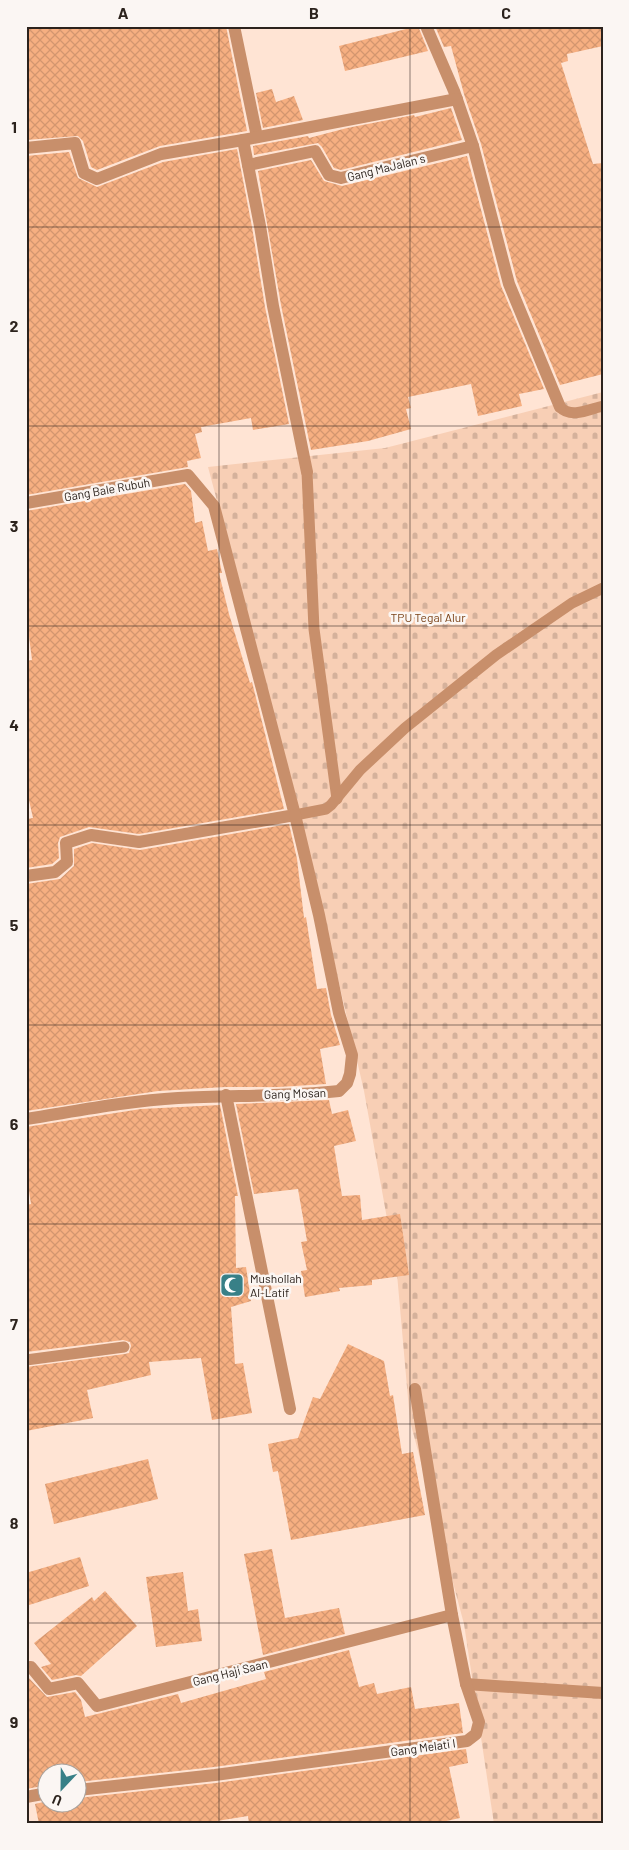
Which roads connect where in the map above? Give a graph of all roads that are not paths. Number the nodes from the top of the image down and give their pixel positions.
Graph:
1 (234, 26) edge
2 (426, 26) edge
3 (457, 99) junction
4 (257, 137) junction
5 (243, 140) junction
6 (473, 146) junction
7 (26, 148) edge
8 (248, 165) junction
9 (558, 403) joint
10 (603, 406) edge
11 (308, 472) joint
12 (26, 503) edge
13 (603, 588) edge
14 (337, 799) junction
15 (295, 815) junction
16 (26, 876) edge
17 (226, 1095) junction
18 (26, 1119) edge
19 (124, 1347) dead end
20 (26, 1360) edge
21 (415, 1389) dead end
22 (290, 1409) dead end
23 (452, 1615) junction
24 (26, 1667) edge
25 (466, 1684) junction
26 (603, 1692) edge
27 (88, 1789) edge

1 - 4 street
2 - 3 street
3 - 4 street
3 - 6 street
4 - 5 street
5 - 7 street
5 - 8 street
6 - 8 street, Gang MaJalan s
6 - 9 street
8 - 11 street
9 - 10 lane
11 - 14 lane
12 - 15 street, Gang Bale Rubuh
13 - 14 lane
14 - 15 lane
15 - 16 street
15 - 17 street, Gang Mosan
17 - 18 street, Gang Mosan
17 - 22 street
19 - 20 lane
21 - 23 street, Gang Melati I
23 - 24 street, Gang Haji Saan
23 - 25 street, Gang Melati I
25 - 26 street
25 - 27 street, Gang Melati I

